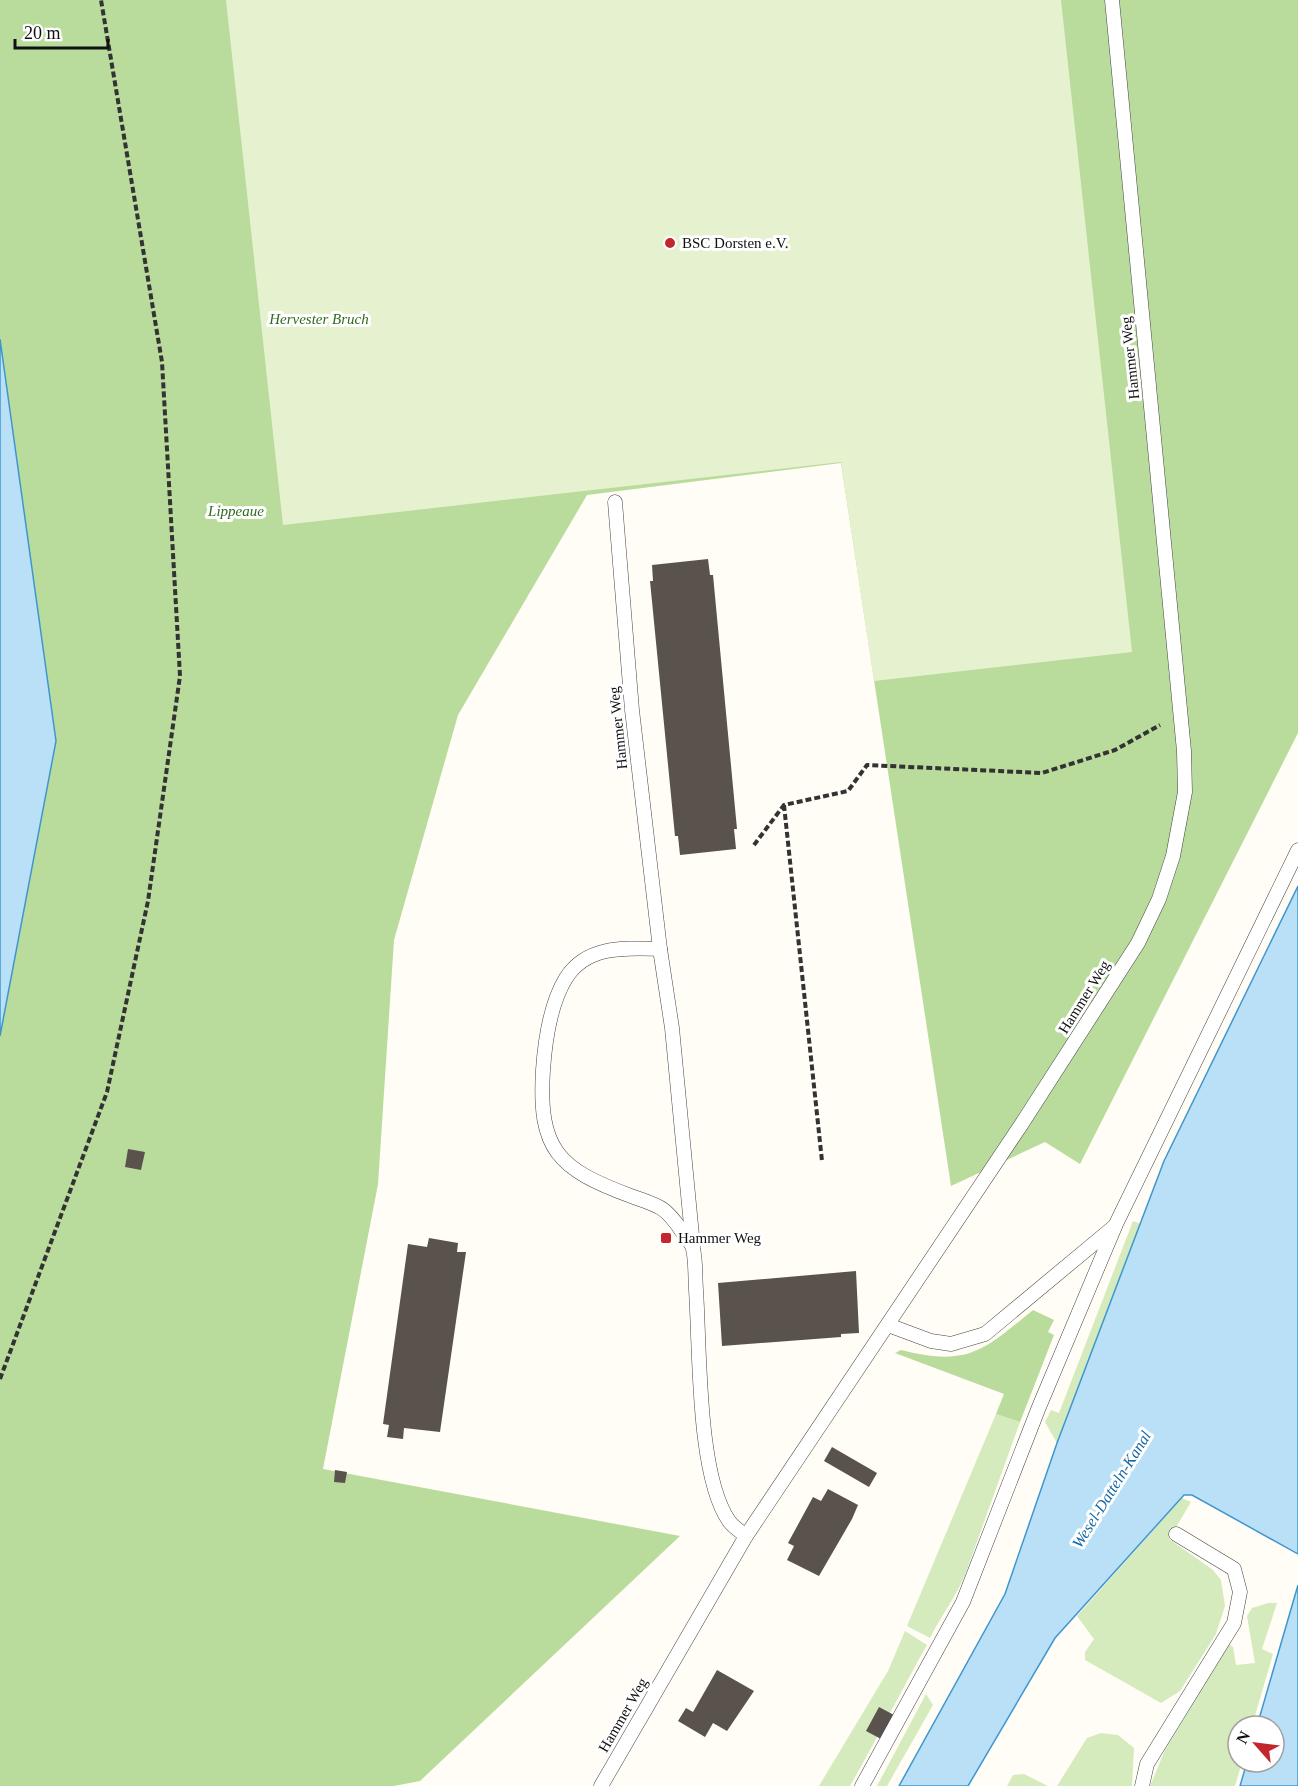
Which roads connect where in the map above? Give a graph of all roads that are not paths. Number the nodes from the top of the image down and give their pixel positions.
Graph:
1 (1112, 0) edge
2 (615, 502) dead end
3 (1298, 850) edge
4 (660, 949) junction
5 (1116, 1224) junction
6 (693, 1248) junction
7 (888, 1325) junction
8 (1176, 1534) dead end
9 (746, 1536) junction
10 (601, 1786) edge
11 (862, 1786) edge
12 (1142, 1786) edge

1 - 7 lane, Hammer Weg
2 - 4 lane, Hammer Weg
3 - 5 lane
4 - 6 lane, Hammer Weg
4 - 6 lane
5 - 7 lane
5 - 11 lane
6 - 9 lane, Hammer Weg
7 - 9 lane, Hammer Weg
8 - 12 lane
9 - 10 lane, Hammer Weg

